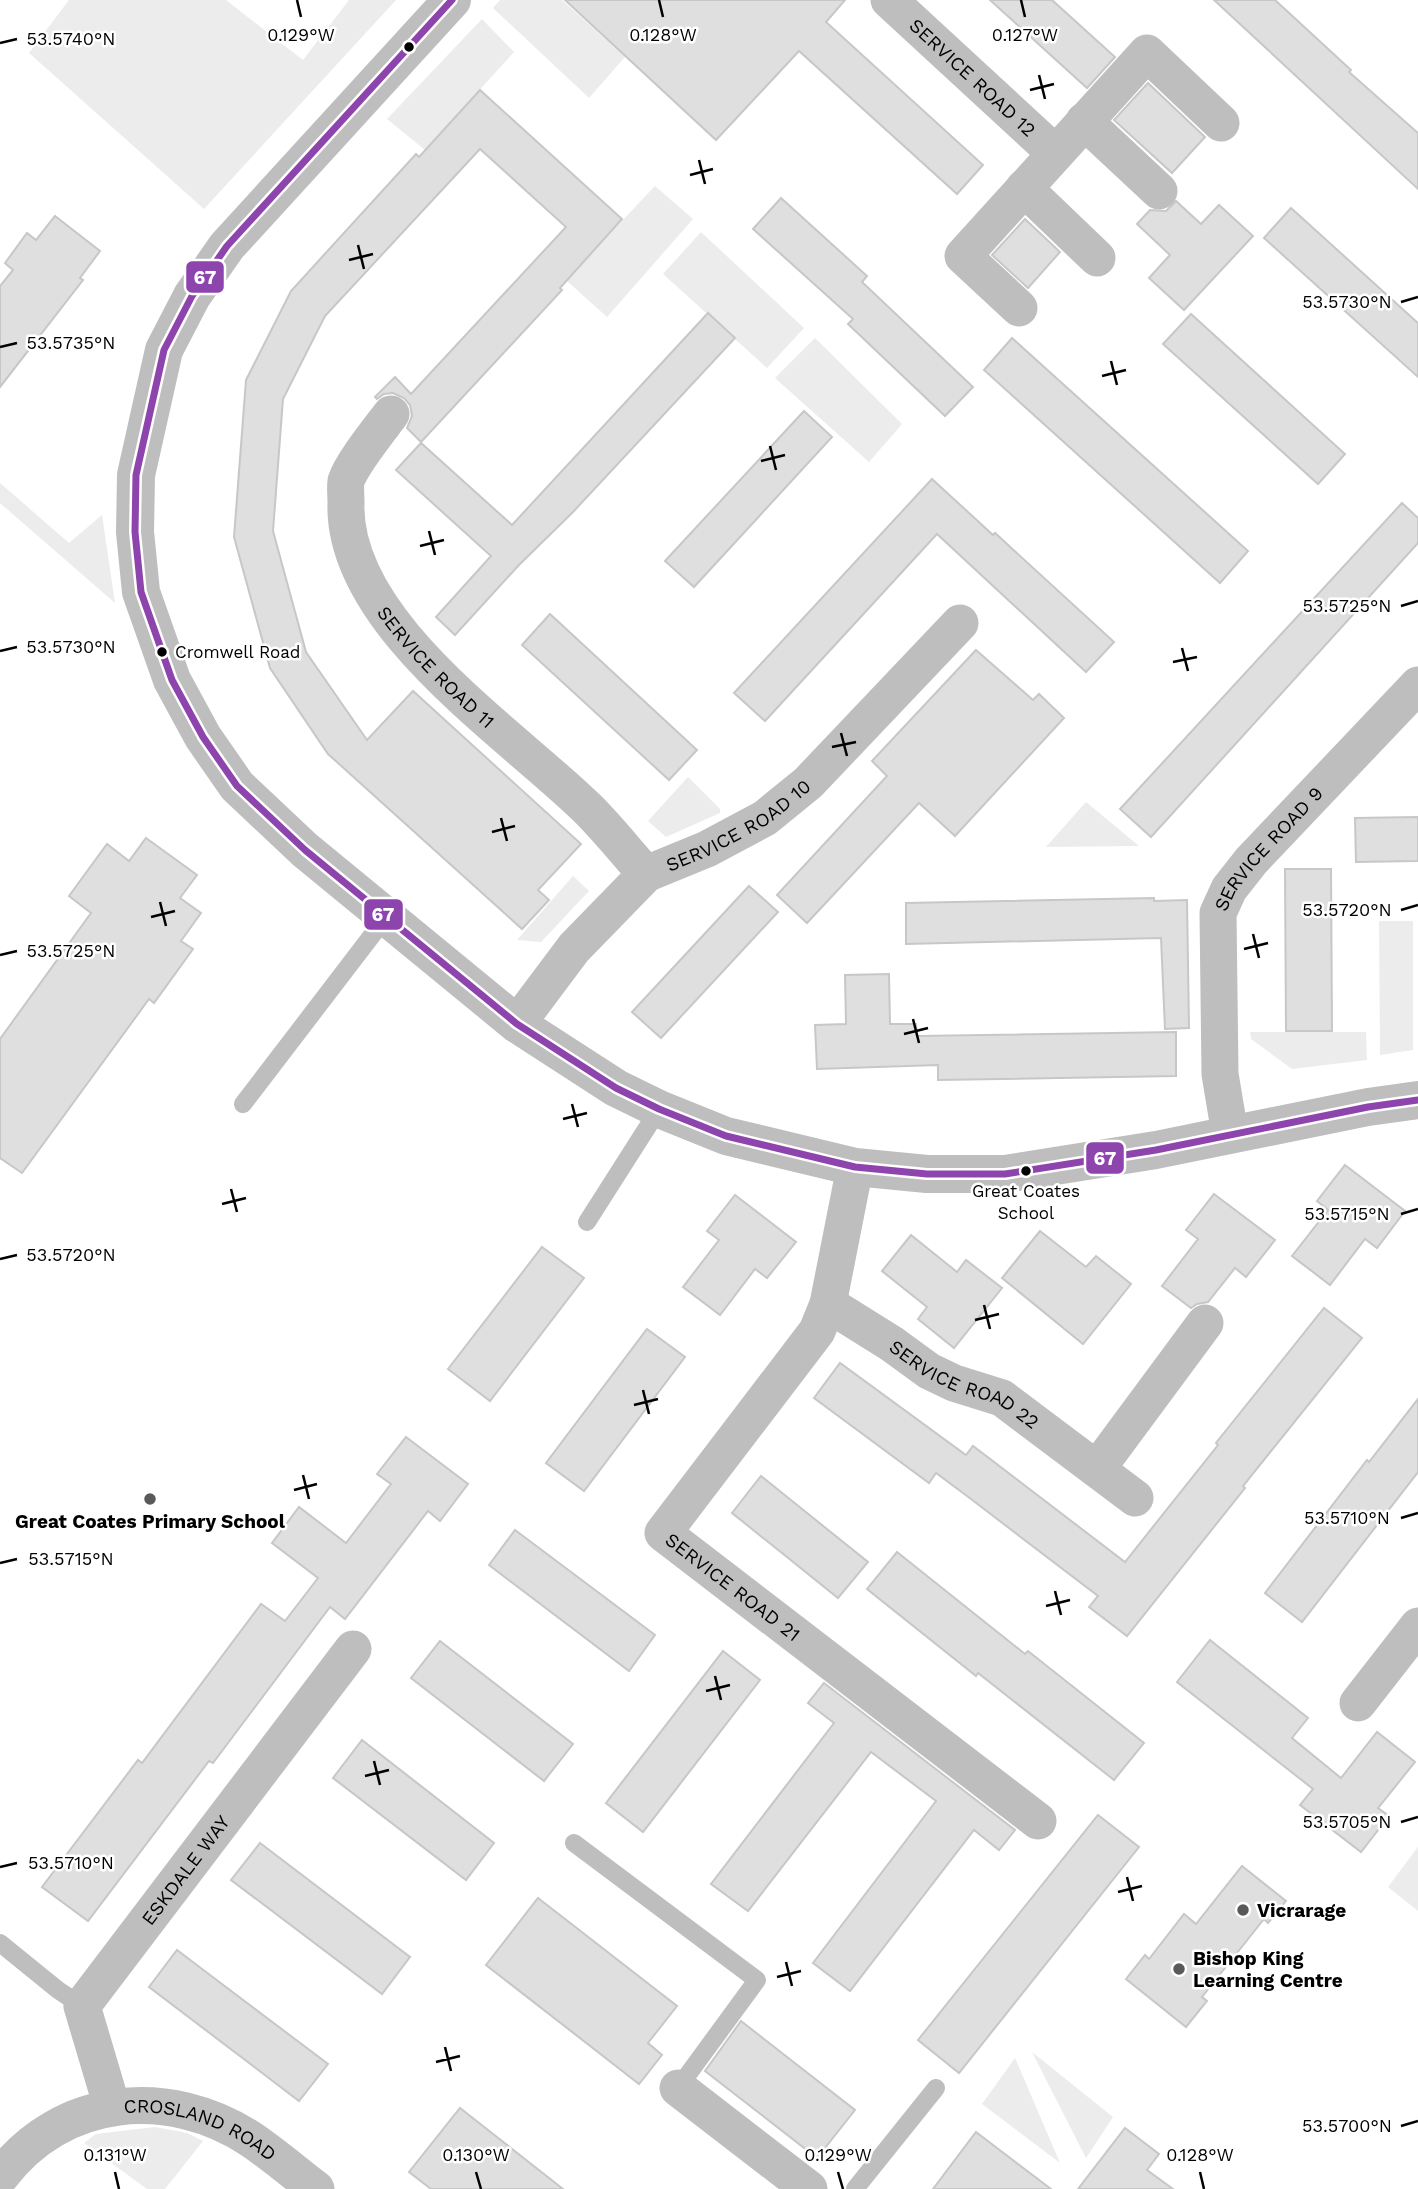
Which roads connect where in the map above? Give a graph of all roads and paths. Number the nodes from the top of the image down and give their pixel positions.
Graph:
1 (452, 0) edge
2 (889, 0) edge
3 (1084, 121) junction
4 (1221, 123) dead end
5 (1055, 153) junction
6 (1024, 188) junction
7 (1159, 191) dead end
8 (1097, 258) dead end
9 (1018, 308) dead end
10 (391, 414) dead end
11 (960, 623) dead end
12 (1418, 685) edge
13 (646, 874) junction
14 (386, 917) junction
15 (517, 1024) junction
16 (1418, 1100) edge
17 (243, 1104) dead end
18 (659, 1109) junction
19 (1230, 1134) junction
20 (855, 1167) junction
21 (587, 1222) dead end
22 (828, 1304) junction
23 (1205, 1323) dead end
24 (1097, 1469) junction
25 (1135, 1498) dead end
26 (1418, 1626) edge
27 (353, 1649) dead end
28 (1358, 1703) dead end
29 (1038, 1821) dead end
30 (574, 1843) dead end
31 (0, 1943) edge
32 (82, 2006) junction
33 (678, 2088) joint
34 (936, 2088) dead end
35 (112, 2107) junction
36 (0, 2177) edge
37 (316, 2189) edge
38 (809, 2189) edge
39 (855, 2189) edge

1 - 14 street
2 - 5 street, SERVICE ROAD 12
3 - 4 street
3 - 5 street
3 - 7 street
5 - 6 street
6 - 8 street
6 - 9 street
10 - 13 street, SERVICE ROAD 11
11 - 13 street, SERVICE ROAD 10
12 - 19 street, SERVICE ROAD 9
13 - 15 street, SERVICE ROAD 10
14 - 15 street
14 - 17 lane
15 - 18 street
16 - 19 street
18 - 20 street
18 - 21 lane
19 - 20 street
20 - 22 street, SERVICE ROAD 21
22 - 24 street, SERVICE ROAD 22
22 - 29 street, SERVICE ROAD 21
23 - 24 street
24 - 25 street, SERVICE ROAD 22
26 - 28 street
27 - 32 street, ESKDALE WAY
30 - 33 lane
31 - 32 lane
32 - 35 street
33 - 38 street
34 - 39 lane
35 - 36 street, CROSLAND ROAD
35 - 37 street, CROSLAND ROAD

